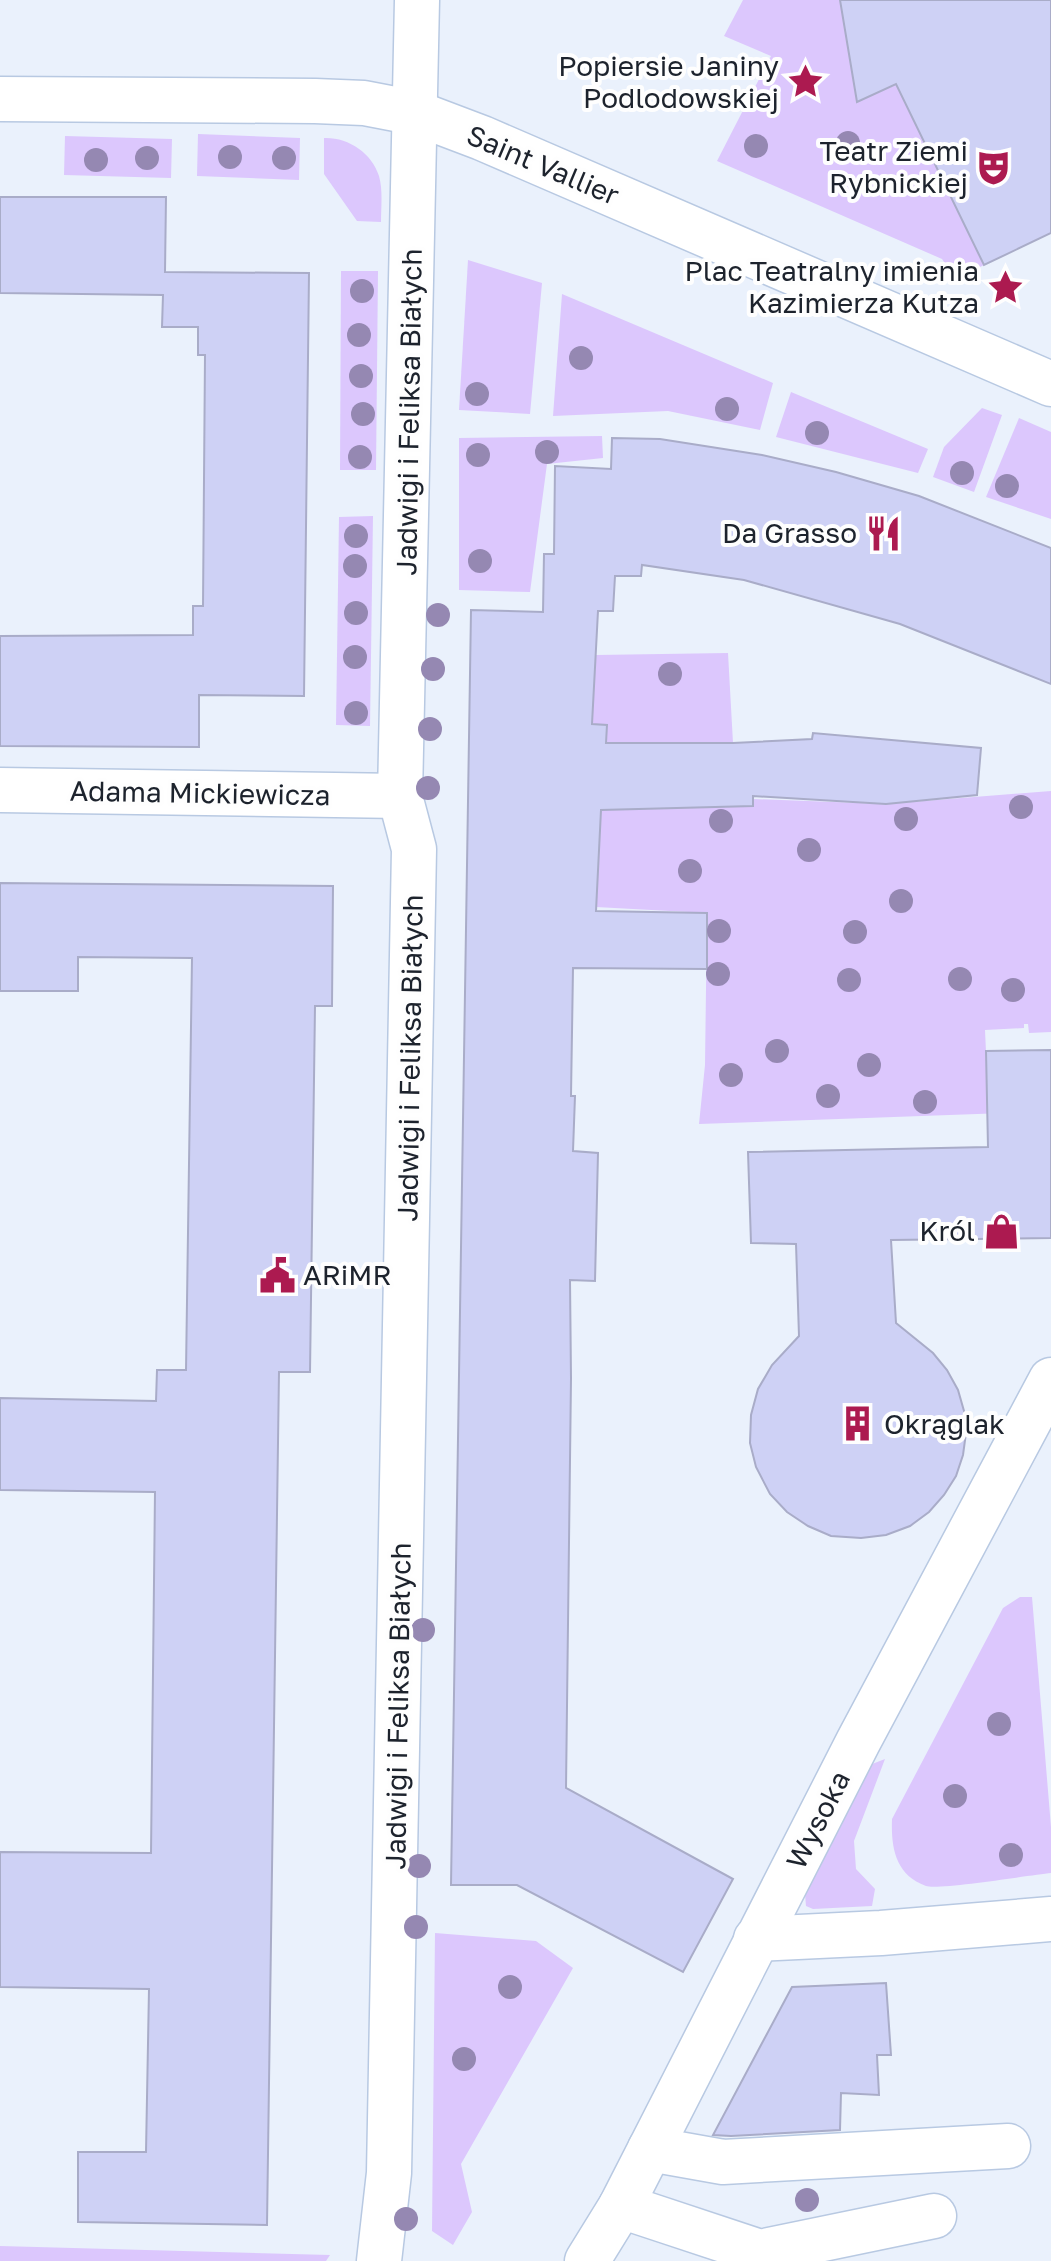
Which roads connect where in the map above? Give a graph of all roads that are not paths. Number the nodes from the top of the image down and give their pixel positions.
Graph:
1 (417, 0) edge
2 (0, 99) edge
3 (416, 113) junction
4 (1051, 384) edge
5 (0, 790) edge
6 (400, 796) junction
7 (1051, 1380) edge
8 (1051, 1919) edge
9 (756, 1939) junction
10 (1008, 2146) dead end
11 (650, 2149) junction
12 (621, 2206) junction
13 (934, 2216) dead end
14 (699, 2246) edge
15 (379, 2261) edge
16 (587, 2261) edge

1 - 3 street, Jadwigi i Feliksa Białych
2 - 3 street, Saint Vallier
3 - 4 street, Saint Vallier
3 - 6 street, Jadwigi i Feliksa Białych
5 - 6 street, Adama Mickiewicza
6 - 15 street, Jadwigi i Feliksa Białych
7 - 9 street, Wysoka
8 - 9 street
9 - 11 street, Wysoka
10 - 11 street
11 - 12 street, Wysoka
12 - 14 street
12 - 16 street, Wysoka
13 - 14 street

